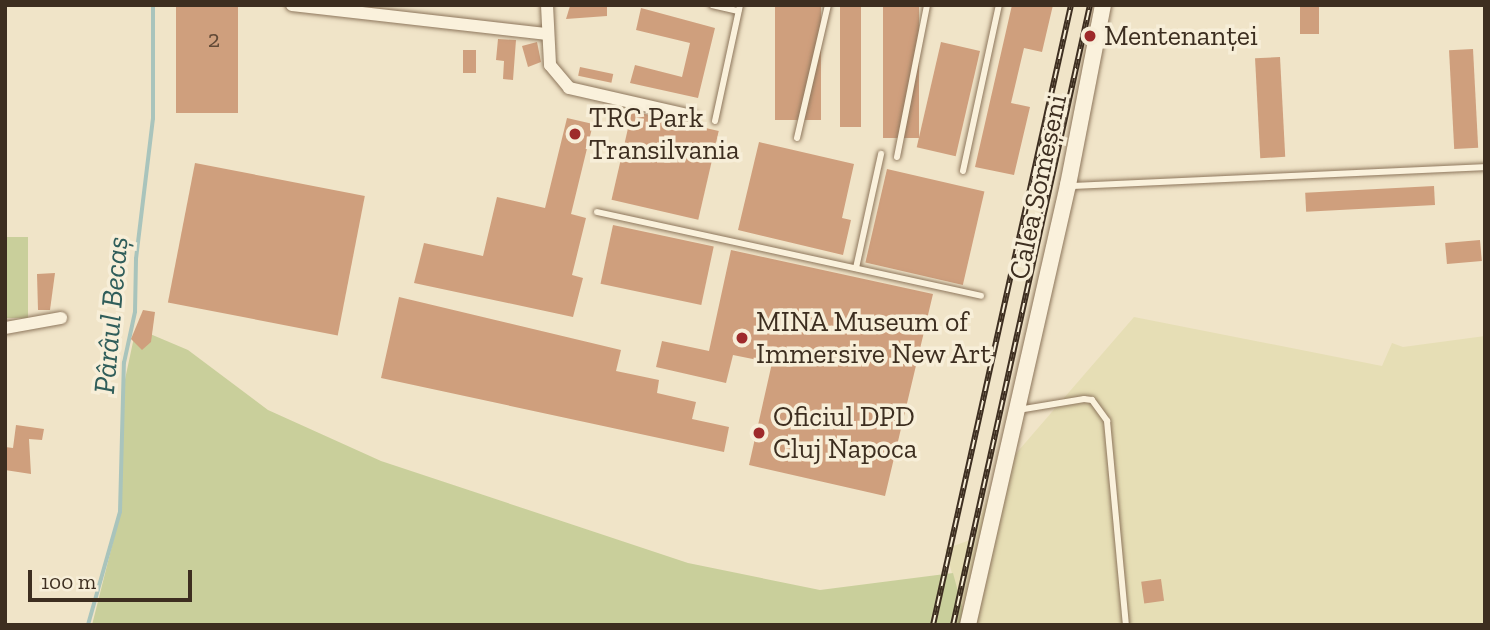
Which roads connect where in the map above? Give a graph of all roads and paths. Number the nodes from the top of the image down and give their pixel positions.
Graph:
1 (292, 5) edge
2 (547, 5) edge
3 (712, 5) edge
4 (828, 5) edge
5 (928, 5) edge
6 (999, 5) edge
7 (1103, 5) edge
8 (739, 8) edge
9 (545, 34) junction
10 (691, 117) dead end
11 (715, 121) dead end
12 (797, 138) dead end
13 (881, 154) dead end
14 (897, 156) dead end
15 (1485, 167) edge
16 (963, 171) dead end
17 (1068, 186) junction
18 (597, 212) dead end
19 (856, 268) junction
20 (981, 296) dead end
21 (61, 318) dead end
22 (5, 328) edge
23 (1013, 412) junction
24 (968, 625) edge
25 (1126, 625) edge

1 - 9 street
2 - 9 street
3 - 8 lane
4 - 12 lane
5 - 14 lane
6 - 16 lane
7 - 17 main road, Calea Someșeni
8 - 11 lane
9 - 10 street
13 - 19 lane
15 - 17 lane
17 - 23 main road, Calea Someșeni
18 - 19 lane
19 - 20 lane
21 - 22 street
23 - 24 main road, Calea Someșeni
23 - 25 lane

